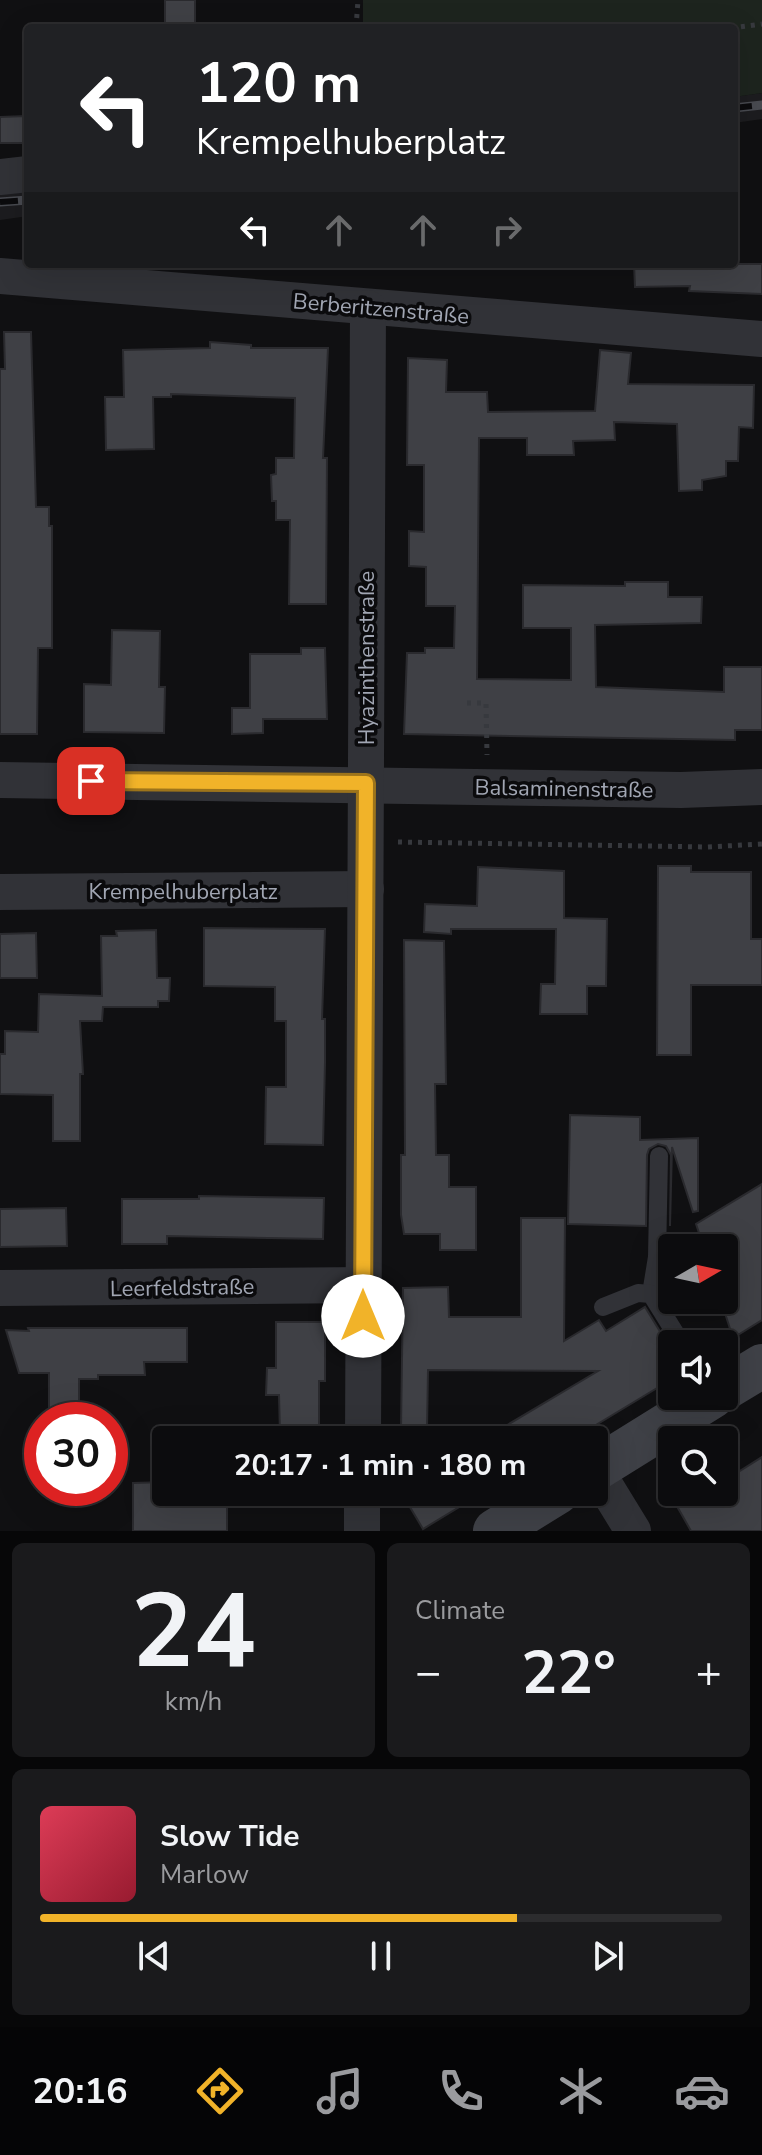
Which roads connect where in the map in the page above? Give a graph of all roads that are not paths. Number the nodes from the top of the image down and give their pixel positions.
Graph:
1 (24, 174) edge
2 (0, 177) edge
3 (0, 276) edge
4 (368, 308) junction
5 (762, 339) edge
6 (0, 780) edge
7 (366, 783) junction
8 (762, 787) edge
9 (366, 889) junction
10 (0, 892) edge
11 (659, 1156) dead end
12 (364, 1285) junction
13 (0, 1288) edge
14 (651, 1294) junction
15 (603, 1307) dead end
16 (673, 1330) edge
17 (762, 1366) edge
18 (738, 1381) edge
19 (691, 1410) edge
20 (363, 1426) edge
21 (608, 1462) edge
22 (608, 1491) edge
23 (362, 1506) edge
24 (535, 1506) edge
25 (362, 1531) edge
26 (495, 1531) edge
27 (633, 1531) edge

1 - 2 street
3 - 4 street, Berberitzenstraße
4 - 5 street, Berberitzenstraße
4 - 7 street, Hyazinthenstraße
6 - 7 street
7 - 8 street, Balsaminenstraße
7 - 9 street, Hyazinthenstraße
9 - 10 street, Krempelhuberplatz
9 - 12 street, Hyazinthenstraße
11 - 14 lane
12 - 13 street, Leerfeldstraße
12 - 20 street, Hyazinthenstraße
14 - 15 lane
14 - 16 lane
17 - 18 main road
19 - 21 main road
22 - 27 street
23 - 25 street
24 - 26 main road

